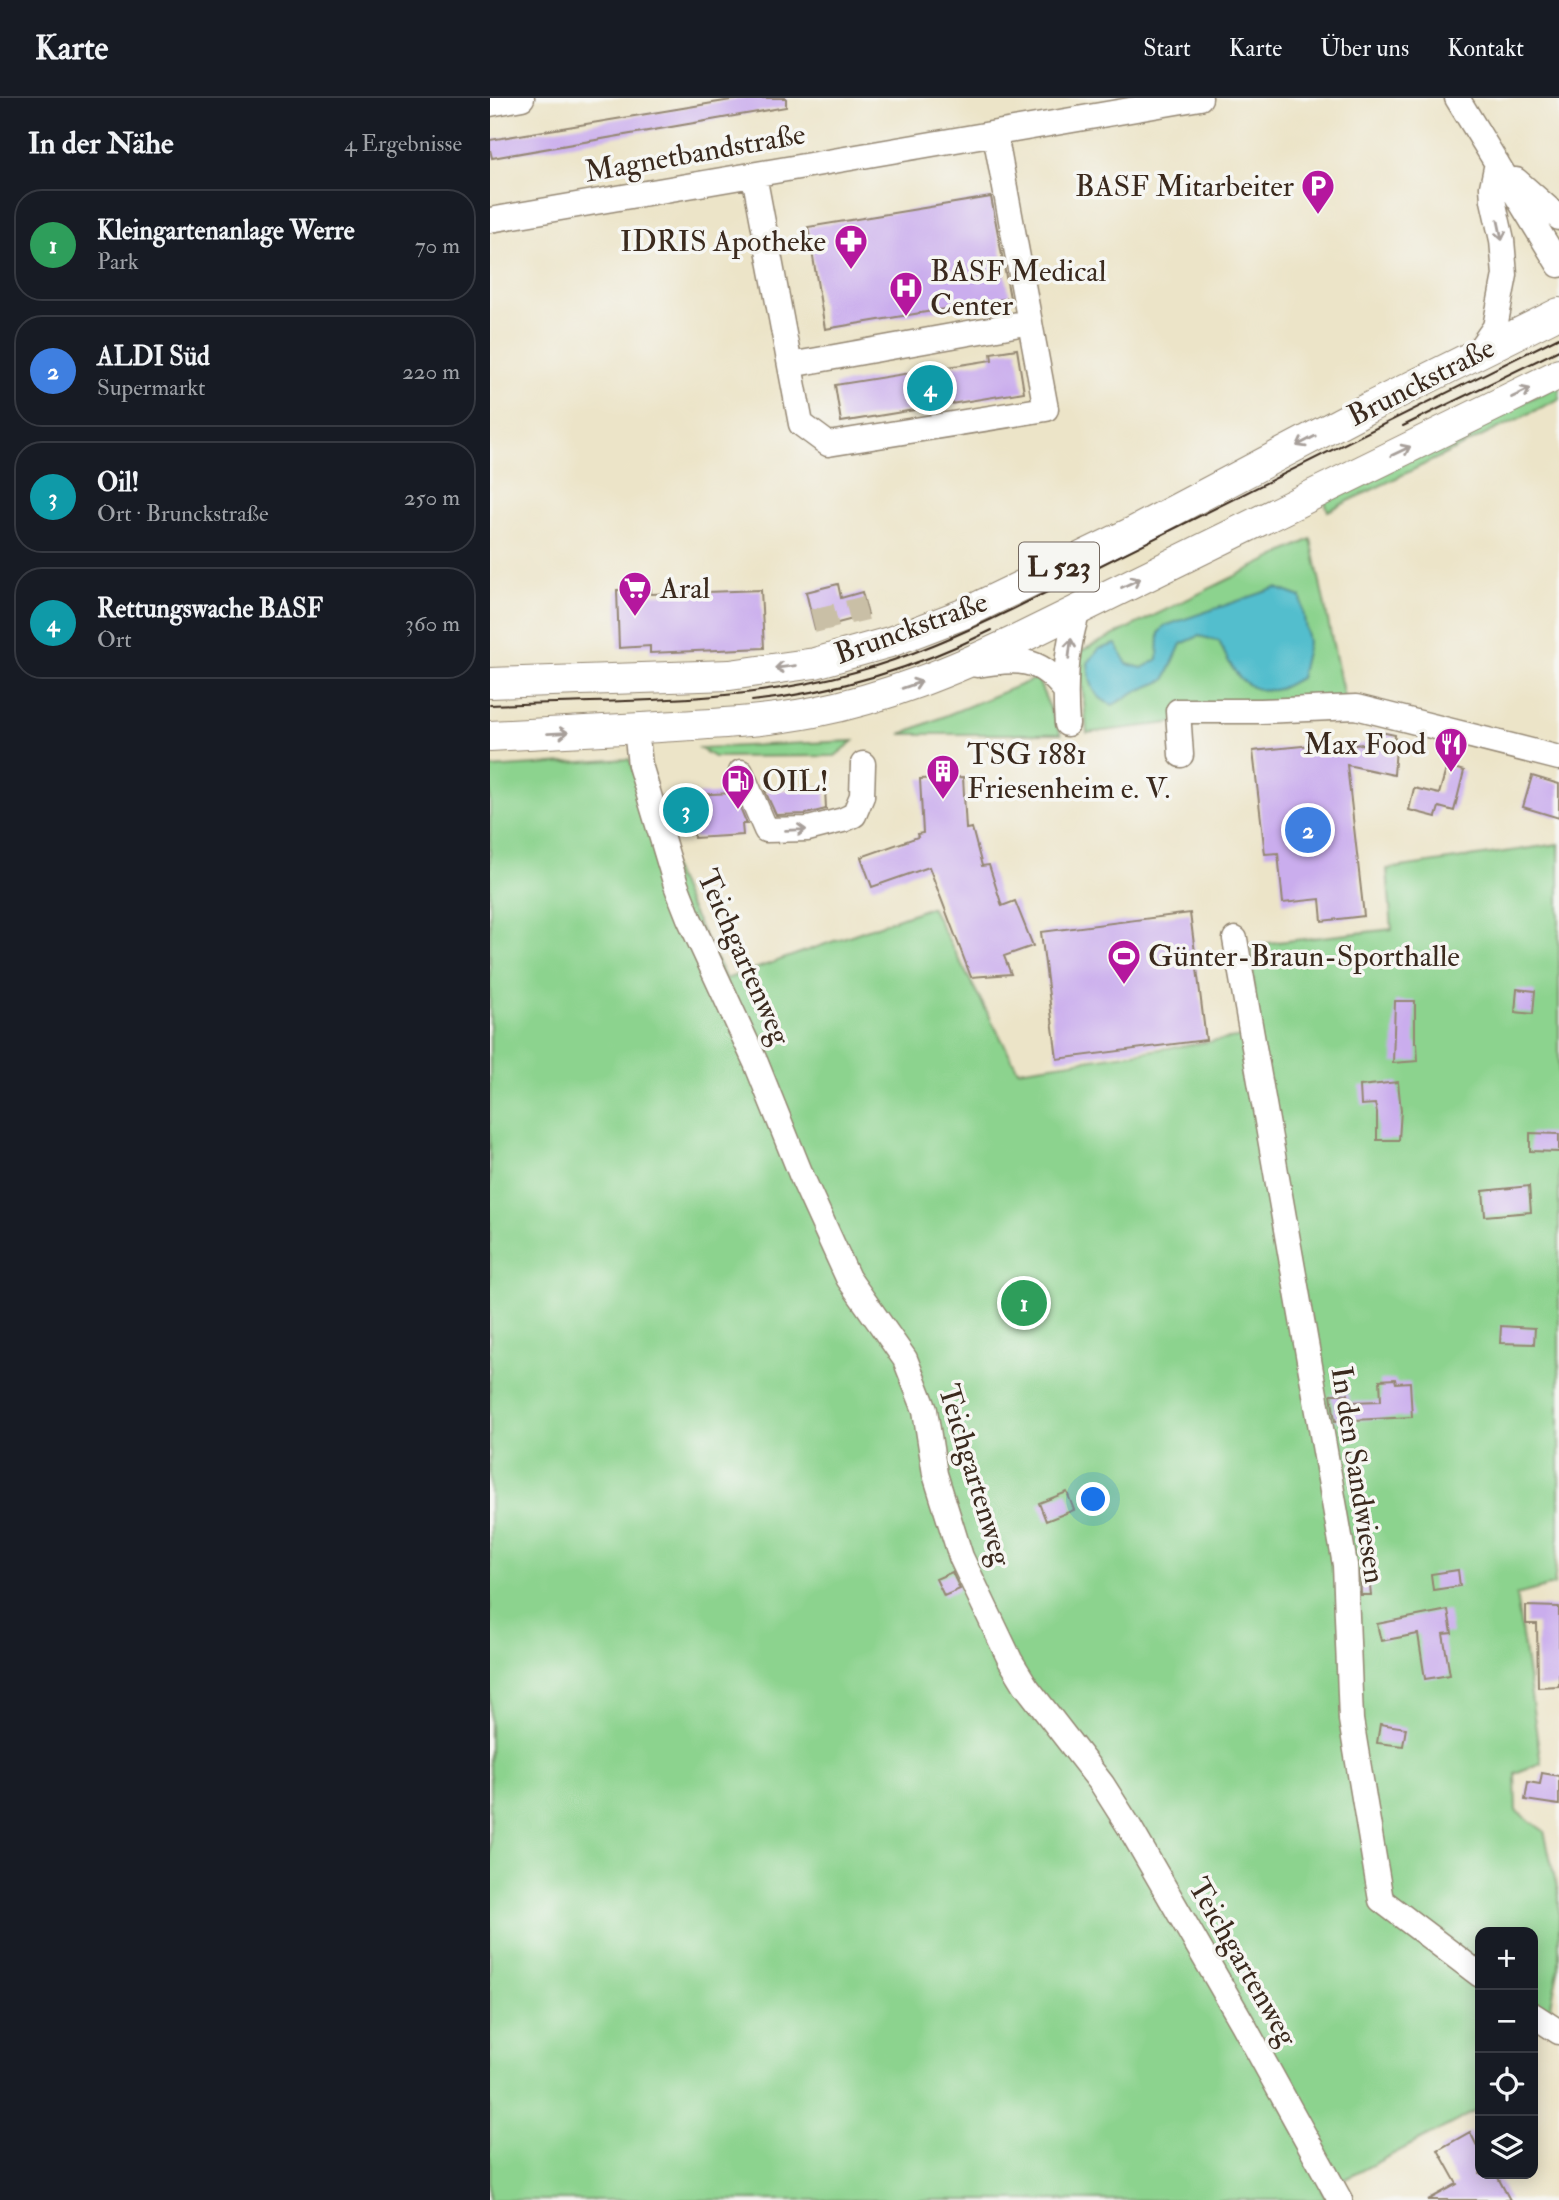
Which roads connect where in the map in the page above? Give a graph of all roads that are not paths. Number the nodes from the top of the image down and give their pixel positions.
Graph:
1 (522, 98) edge
2 (1200, 98) edge
3 (1457, 98) edge
4 (490, 104) edge
5 (1069, 109) edge
6 (995, 134) junction
7 (1497, 163) junction
8 (754, 175) junction
9 (1559, 218) edge
10 (490, 220) edge
11 (1559, 265) edge
12 (1559, 313) edge
13 (1030, 323) junction
14 (1476, 354) junction
15 (790, 365) junction
16 (1559, 374) edge
17 (1079, 608) junction
18 (959, 667) junction
19 (490, 683) edge
20 (1064, 690) junction
21 (1067, 724) dead end
22 (636, 729) junction
23 (490, 736) edge
24 (1181, 755) dead end
25 (1559, 758) edge
26 (863, 764) dead end
27 (741, 772) dead end
28 (1235, 939) dead end
29 (1475, 1971) edge
30 (1538, 2018) edge
31 (1559, 2032) edge
32 (1340, 2200) edge

1 - 4 street
2 - 5 street, Magnetbandstraße
3 - 7 street
5 - 6 street, Magnetbandstraße
6 - 8 street, Magnetbandstraße
6 - 13 street
7 - 9 street
7 - 11 street
7 -> 14 street
8 - 10 street, Magnetbandstraße
8 - 15 street
12 - 14 main road, Brunckstraße / L 523
13 - 15 street
13 - 15 street
14 -> 19 main road, Brunckstraße / L 523
17 -> 16 main road, Brunckstraße / L 523
17 - 18 main road, Brunckstraße / L 523
20 -> 17 street
18 - 20 street
22 -> 18 main road, Brunckstraße / L 523
20 - 21 street
23 -> 22 main road, Brunckstraße / L 523
22 - 32 street, Teichgartenweg
24 - 25 street
27 -> 26 street
28 - 29 street, In den Sandwiesen
30 - 31 street

